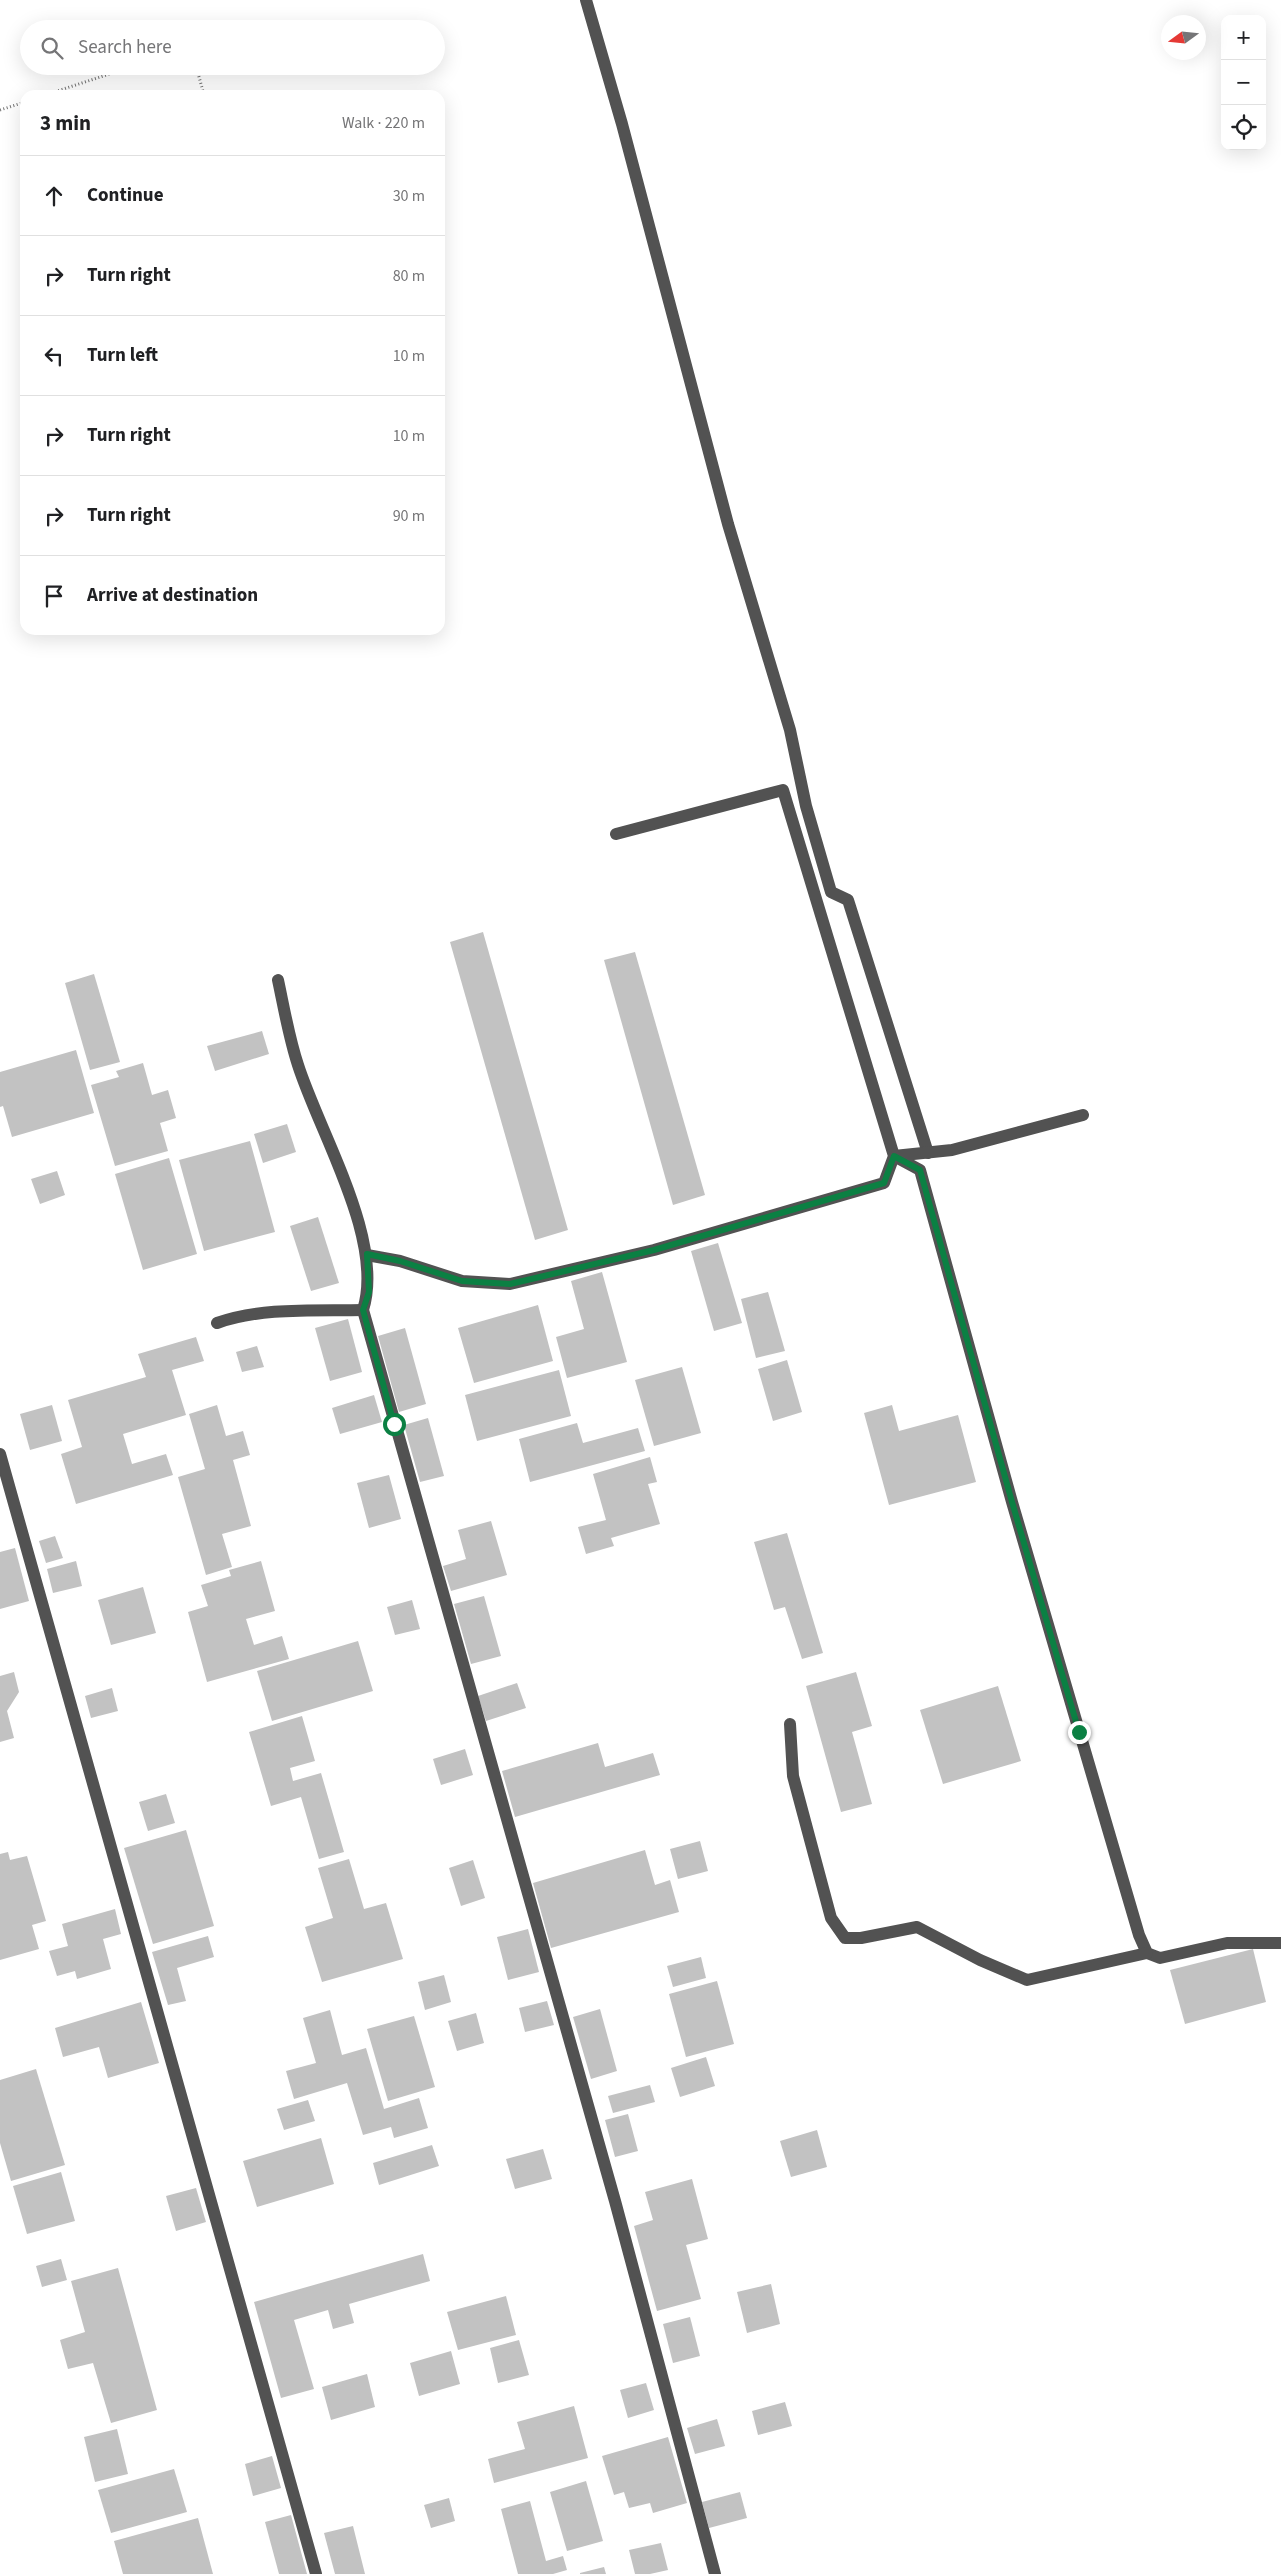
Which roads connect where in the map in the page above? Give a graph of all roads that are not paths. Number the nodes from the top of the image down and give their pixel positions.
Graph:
1 (586, 0) edge
2 (616, 834) dead end
3 (278, 980) dead end
4 (1083, 1115) dead end
5 (928, 1153) junction
6 (894, 1156) junction
7 (367, 1254) junction
8 (363, 1310) junction
9 (216, 1323) dead end
10 (0, 1454) edge
11 (790, 1724) dead end
12 (1281, 1943) edge
13 (1147, 1953) junction
14 (316, 2574) edge
15 (715, 2574) edge

1 - 5 street
2 - 6 street
3 - 7 street
4 - 5 street
5 - 6 street
6 - 7 street
6 - 13 street
7 - 8 street
8 - 9 street
8 - 15 street
10 - 14 street
11 - 13 street
12 - 13 street

